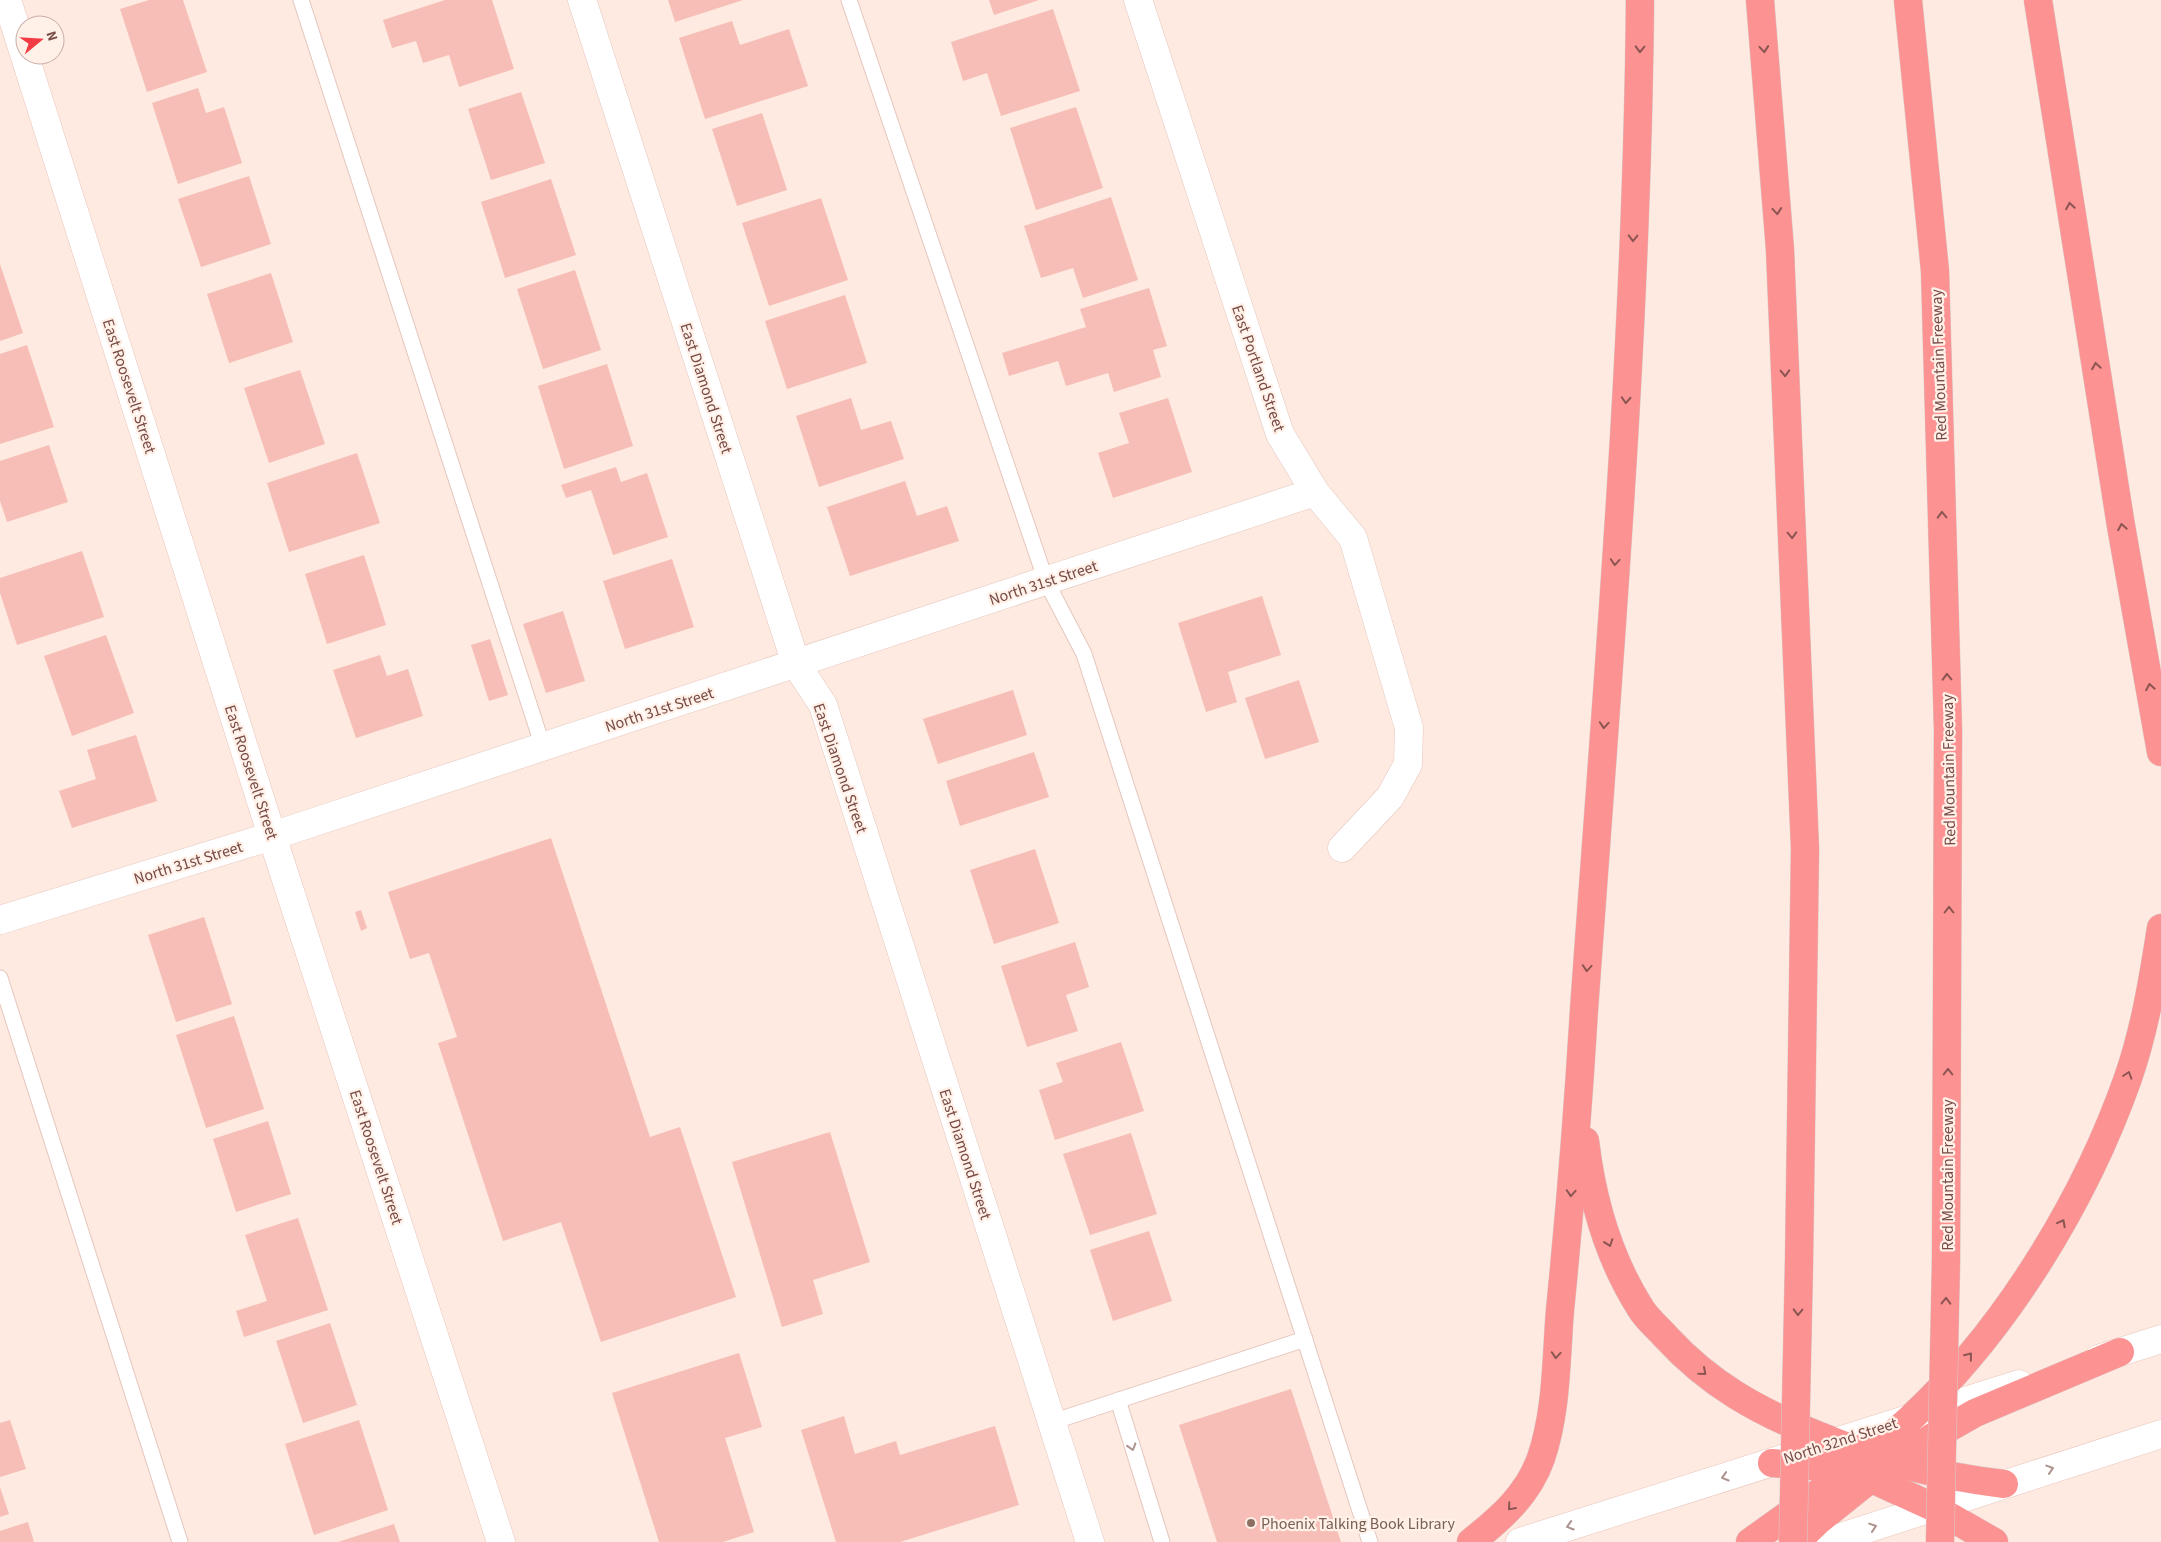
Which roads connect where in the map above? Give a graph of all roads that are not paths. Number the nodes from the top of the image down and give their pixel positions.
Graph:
1 (7, 0) edge
2 (301, 0) edge
3 (582, 0) edge
4 (850, 0) edge
5 (1138, 0) edge
6 (1640, 0) edge
7 (1760, 0) edge
8 (1908, 0) edge
9 (2038, 0) edge
10 (1315, 492) junction
11 (1046, 581) junction
12 (796, 664) junction
13 (543, 747) junction
14 (2161, 752) edge
15 (272, 836) junction
16 (1342, 848) dead end
17 (0, 920) edge
18 (2161, 928) edge
19 (0, 978) edge
20 (1579, 1092) junction
21 (2161, 1338) edge
22 (1305, 1339) junction
23 (2120, 1352) junction
24 (1118, 1400) junction
25 (1912, 1417) junction
26 (1052, 1422) junction
27 (2161, 1434) edge
28 (1835, 1442) junction
29 (1895, 1462) junction
30 (1772, 1463) junction
31 (1863, 1468) junction
32 (2004, 1484) junction
33 (1933, 1507) junction
34 (180, 1542) edge
35 (501, 1542) edge
36 (1090, 1542) edge
37 (1162, 1542) edge
38 (1370, 1542) edge
39 (1471, 1542) edge
40 (1520, 1542) edge
41 (1750, 1542) edge
42 (1795, 1542) edge
43 (1826, 1542) edge
44 (1940, 1542) edge
45 (1994, 1542) edge

1 - 15 street, East Roosevelt Street
2 - 13 lane
3 - 12 street, East Diamond Street
4 - 11 lane
5 - 10 street, East Portland Street
6 -> 20 highway
7 -> 42 highway, bridge
44 -> 8 highway, Red Mountain Freeway, bridge
14 -> 9 highway
10 - 11 street, North 31st Street
10 - 16 street, East Portland Street
11 - 12 street, North 31st Street
11 - 22 lane
12 - 13 street, North 31st Street
12 - 26 street, East Diamond Street
13 - 15 street, North 31st Street
15 - 17 street, North 31st Street
15 - 35 street, East Roosevelt Street
25 -> 18 highway
19 - 34 lane
20 -> 28 highway
20 -> 39 highway
21 - 23 street, North 32nd Street
22 - 24 lane
22 - 38 lane
23 - 25 street, North 32nd Street
23 - 29 highway
24 - 26 lane
24 -> 37 lane
25 - 28 street, North 32nd Street
25 - 31 highway
26 - 36 street, East Diamond Street
32 -> 27 street
28 - 30 street, North 32nd Street
28 - 31 highway
29 - 31 highway
29 - 32 highway
30 - 31 highway
30 -> 40 street, North 32nd Street
31 - 33 highway
31 - 41 highway
31 - 42 highway
32 - 33 street
43 -> 33 street
33 - 45 highway

